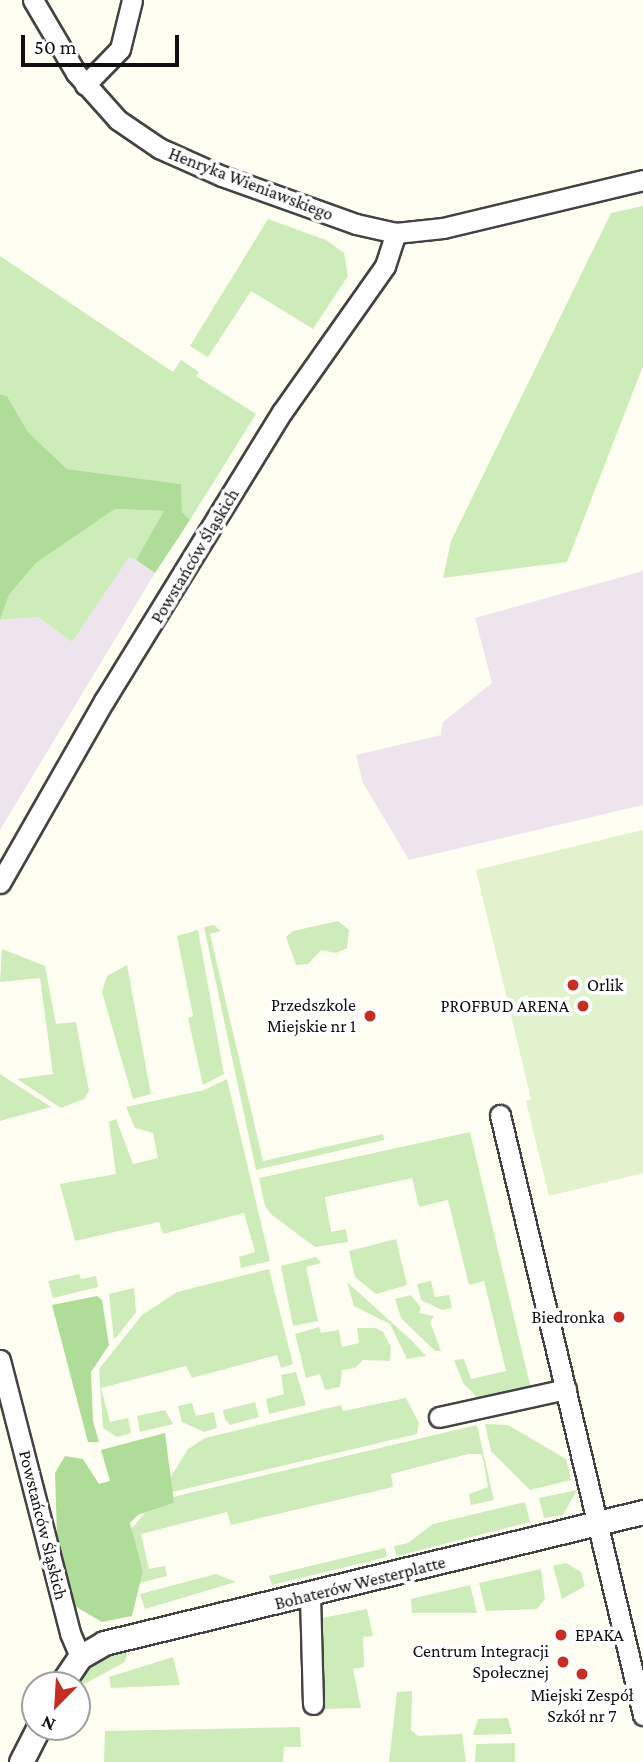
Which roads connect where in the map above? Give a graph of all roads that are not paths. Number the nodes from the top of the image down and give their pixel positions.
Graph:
1 (33, 0) edge
2 (132, 0) edge
3 (85, 85) junction
4 (643, 180) edge
5 (396, 233) junction
6 (0, 883) edge
7 (500, 1115) dead end
8 (0, 1360) edge
9 (566, 1389) junction
10 (439, 1418) dead end
11 (643, 1512) edge
12 (599, 1524) junction
13 (310, 1596) junction
14 (80, 1657) junction
15 (70, 1671) edge
16 (313, 1704) dead end
17 (643, 1716) edge
18 (32, 1741) edge
19 (21, 1762) edge

1 - 3 street, Henryka Wieniawskiego
2 - 3 street
3 - 5 street, Henryka Wieniawskiego
4 - 5 street, Henryka Wieniawskiego
5 - 6 street, Powstańców Śląskich
7 - 9 street
8 - 14 street, Powstańców Śląskich
9 - 10 street
9 - 12 street
11 - 12 street, Bohaterów Westerplatte
12 - 13 street, Bohaterów Westerplatte
12 - 17 street
13 - 14 street, Bohaterów Westerplatte
13 - 16 street
14 - 15 street
18 - 19 street

